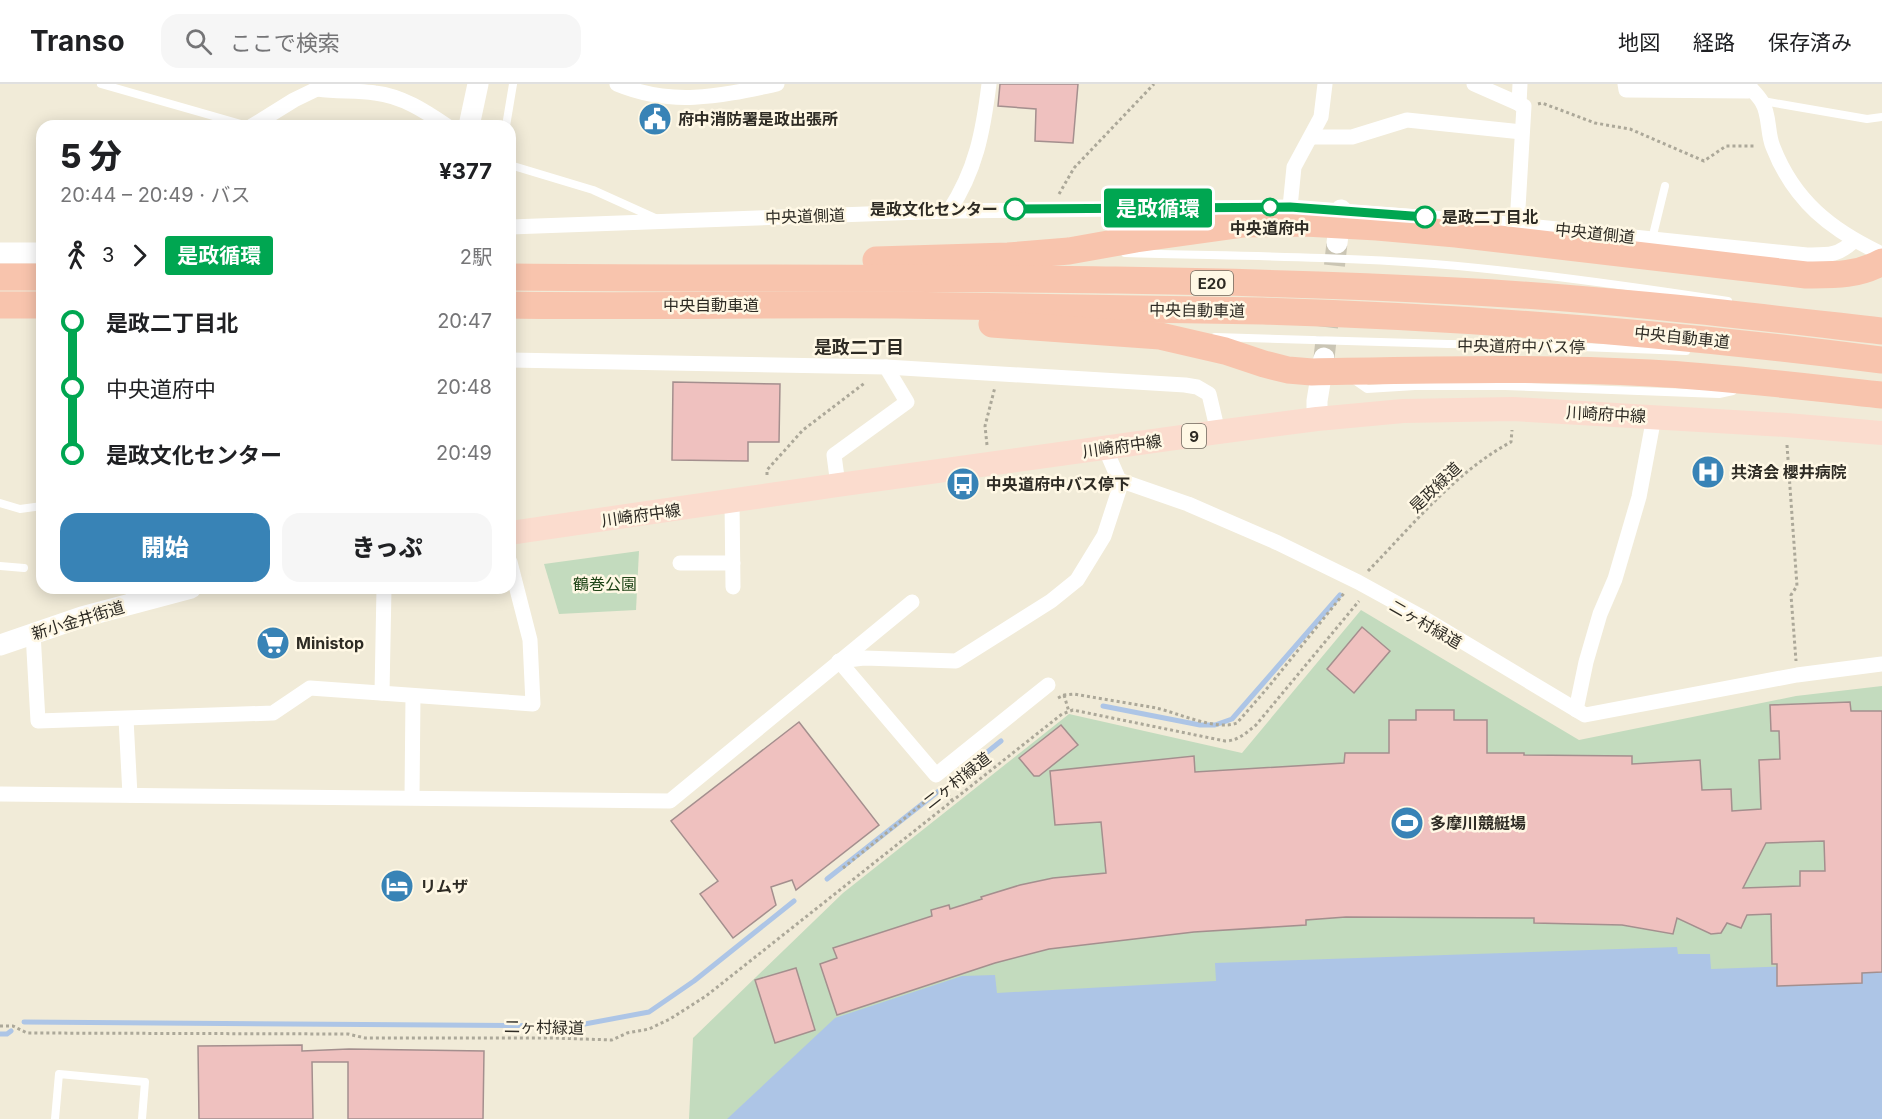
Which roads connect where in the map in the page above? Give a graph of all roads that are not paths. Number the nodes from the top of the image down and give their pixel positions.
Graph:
1 (101, 84) edge
2 (478, 84) edge
3 (513, 84) edge
4 (617, 84) edge
5 (777, 84) edge
6 (989, 84) edge
7 (1324, 84) edge
8 (1474, 84) edge
9 (1520, 84) edge
10 (1625, 84) edge
11 (290, 85) edge
12 (323, 86) edge
13 (1749, 86) edge
14 (294, 100) junction
15 (1761, 101) junction
16 (1521, 105) junction
17 (1882, 117) edge
18 (229, 120) edge
19 (260, 120) edge
20 (438, 120) edge
21 (470, 120) edge
22 (507, 120) edge
23 (1522, 132) junction
24 (1311, 137) junction
25 (516, 167) edge
26 (1665, 186) dead end
27 (1341, 210) junction
28 (949, 211) junction
29 (1298, 215) junction
30 (659, 220) junction
31 (1517, 225) junction
32 (516, 226) edge
33 (1653, 239) junction
34 (1854, 241) junction
35 (1337, 243) tunnel mouth
36 (1069, 251) junction
37 (0, 253) edge
38 (36, 253) edge
39 (1882, 254) edge
40 (1882, 262) edge
41 (0, 277) edge
42 (36, 277) edge
43 (516, 277) edge
44 (539, 277) junction
45 (1732, 301) dead end
46 (36, 304) edge
47 (0, 305) edge
48 (516, 305) edge
49 (550, 306) junction
50 (1813, 314) dead end
51 (1882, 329) edge
52 (1160, 336) junction
53 (1695, 352) dead end
54 (1777, 357) dead end
55 (516, 360) edge
56 (1882, 361) edge
57 (886, 367) junction
58 (1322, 367) joint
59 (1742, 380) junction
60 (1882, 395) edge
61 (1882, 401) edge
62 (1654, 417) junction
63 (1317, 419) junction
64 (1218, 432) junction
65 (1882, 433) edge
66 (1106, 448) junction
67 (1119, 480) junction
68 (838, 485) junction
69 (732, 501) junction
70 (0, 503) edge
71 (36, 507) edge
72 (516, 532) edge
73 (680, 563) dead end
74 (732, 563) junction
75 (0, 566) edge
76 (24, 568) dead end
77 (516, 585) edge
78 (733, 587) dead end
79 (145, 594) edge
80 (384, 594) edge
81 (130, 596) edge
82 (912, 602) dead end
83 (33, 633) junction
84 (0, 645) edge
85 (839, 661) junction
86 (1882, 664) edge
87 (1048, 685) dead end
88 (382, 693) junction
89 (413, 696) junction
90 (1576, 710) junction
91 (126, 718) junction
92 (0, 794) edge
93 (130, 795) junction
94 (412, 798) junction
95 (55, 1119) edge
96 (142, 1119) edge

1 - 18 lane
2 - 21 main road
3 - 22 lane
4 - 5 street
6 - 28 street
7 - 24 street
8 - 16 street
9 - 16 street
10 - 13 street
11 - 14 street
12 - 14 street
12 - 20 street
13 - 15 street
14 - 19 street
15 - 17 lane
15 - 34 street
16 - 23 street
23 - 24 street
23 - 31 street
24 - 29 street
25 - 30 lane
26 - 33 lane
27 - 29 street, 中央道側道
27 - 31 street, 中央道側道
27 - 35 main road
28 - 29 street, 中央道側道
28 - 30 street, 中央道側道
29 - 36 highway
29 - 40 highway
30 - 32 street, 中央道側道
31 - 33 street, 中央道側道
33 - 34 street, 中央道側道
34 - 39 street
36 - 44 highway
36 - 45 lane
37 - 38 main road
41 - 42 highway
43 - 44 highway, 中央自動車道 / E20
44 - 51 highway, 中央自動車道 / E20
46 - 47 highway
48 - 49 highway, 中央自動車道 / E20
49 - 52 highway
49 - 56 highway, 中央自動車道 / E20
50 - 51 lane
52 - 53 lane, 中央道府中バス停
52 - 59 highway
54 - 56 lane
55 - 57 street
57 - 64 street
57 - 68 street
58 - 59 lane
58 - 63 main road
59 - 60 highway
59 - 61 highway
62 - 63 main road, 川崎府中線 / 9
62 - 65 main road, 川崎府中線 / 9
62 - 90 street
63 - 64 main road, 川崎府中線 / 9
64 - 66 main road, 川崎府中線 / 9
66 - 67 street
66 - 68 main road, 川崎府中線 / 9
67 - 85 street
67 - 90 street
68 - 69 main road, 川崎府中線 / 9
69 - 72 main road, 川崎府中線 / 9
69 - 74 street
70 - 71 lane
73 - 74 street
74 - 78 street
75 - 76 lane
77 - 89 street
79 - 81 main road, 新小金井街道
80 - 88 street
81 - 83 main road, 新小金井街道
82 - 85 street
83 - 84 main road, 新小金井街道
83 - 91 street
85 - 87 street
85 - 94 street
86 - 90 street
88 - 89 street
88 - 91 street
89 - 94 street
91 - 93 street
92 - 93 street
93 - 94 street
95 - 96 lane

